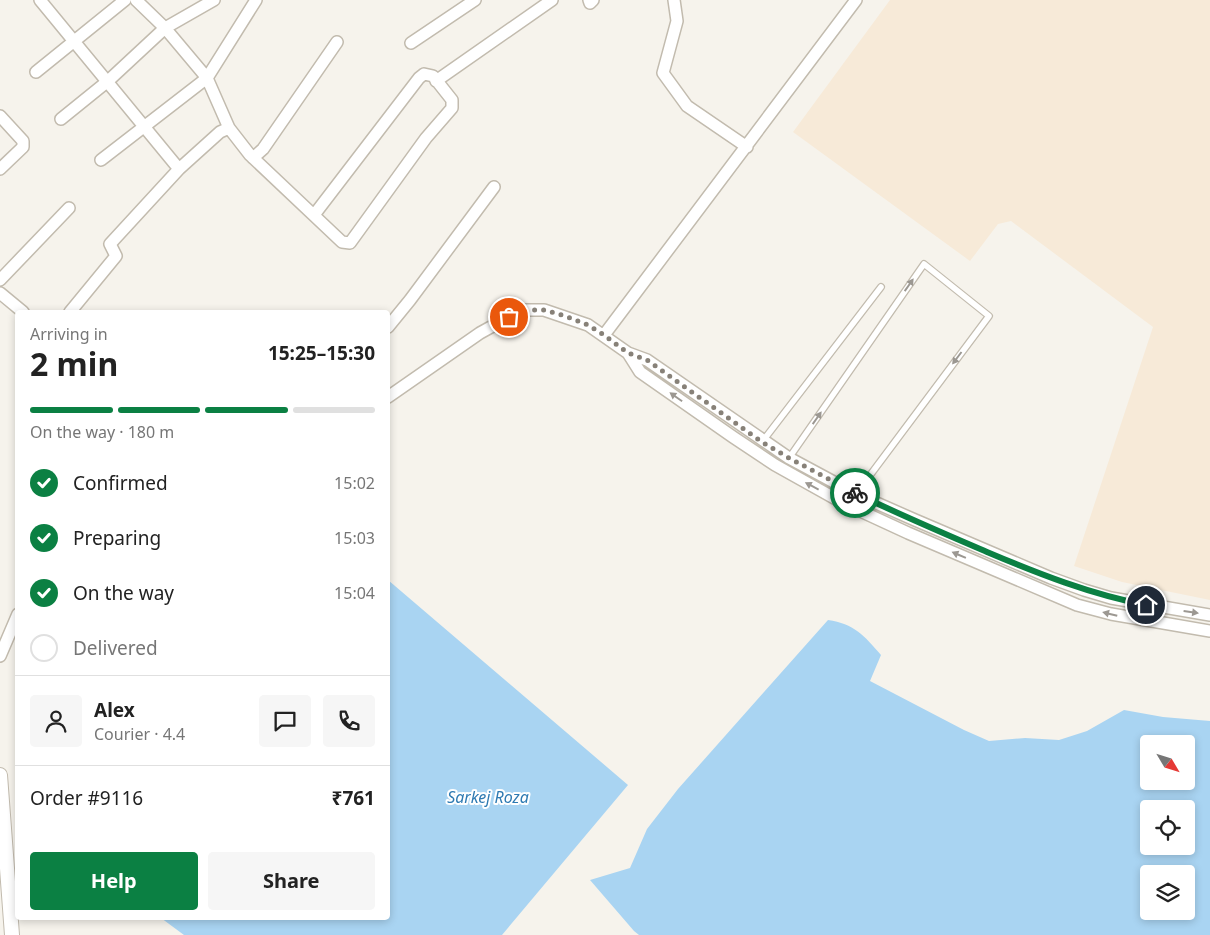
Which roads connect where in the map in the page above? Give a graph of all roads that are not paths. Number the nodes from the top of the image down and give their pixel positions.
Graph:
1 (40, 0) edge
2 (124, 0) edge
3 (136, 0) edge
4 (214, 0) edge
5 (256, 0) edge
6 (475, 0) edge
7 (552, 0) edge
8 (588, 0) edge
9 (593, 0) edge
10 (674, 0) edge
11 (856, 0) edge
12 (165, 28) junction
13 (75, 41) junction
14 (337, 42) dead end
15 (411, 43) dead end
16 (36, 72) dead end
17 (207, 78) junction
18 (108, 81) junction
19 (436, 81) junction
20 (0, 116) edge
21 (61, 119) dead end
22 (144, 126) junction
23 (229, 128) junction
24 (747, 147) junction
25 (253, 158) junction
26 (101, 160) dead end
27 (0, 169) edge
28 (180, 170) junction
29 (494, 187) dead end
30 (69, 208) dead end
31 (314, 215) junction
32 (0, 280) edge
33 (881, 287) dead end
34 (0, 293) edge
35 (21, 310) edge
36 (72, 310) edge
37 (390, 325) edge
38 (604, 335) junction
39 (628, 353) junction
40 (390, 396) edge
41 (701, 398) junction
42 (694, 409) junction
43 (762, 442) junction
44 (789, 458) junction
45 (782, 469) junction
46 (856, 494) junction
47 (915, 520) junction
48 (908, 533) junction
49 (1051, 578) junction
50 (1045, 592) junction
51 (1096, 594) junction
52 (1146, 605) junction
53 (1090, 608) junction
54 (1210, 615) edge
55 (1143, 620) junction
56 (15, 621) edge
57 (1210, 631) edge
58 (0, 656) edge
59 (0, 775) edge
60 (12, 935) edge

1 - 13 street
2 - 13 street
3 - 12 street
4 - 12 street
5 - 17 street
6 - 15 street
7 - 19 street
8 - 9 street
10 - 24 street
11 - 24 street
12 - 17 street
12 - 18 street
13 - 16 street
13 - 18 street
14 - 25 street
17 - 22 street
17 - 23 street
18 - 21 street
18 - 22 street
19 - 31 street
19 - 31 street
20 - 27 street
22 - 26 street
22 - 28 street
23 - 25 street
23 - 28 street
24 - 38 street
25 - 31 street
28 - 36 street
29 - 37 street
30 - 32 street
33 - 43 lane
34 - 35 street
38 - 39 street
38 - 40 street
39 - 41 street
42 -> 39 street
41 - 42 street
41 - 43 street
42 - 45 street
43 - 44 street
44 - 45 lane
44 - 46 street
44 -> 46 lane
48 -> 45 street
46 - 47 street
47 - 48 street
47 - 49 street
50 -> 48 street
49 - 50 street
49 - 51 street
50 - 53 street
51 - 52 street
51 - 53 street
52 -> 54 street
52 - 55 street
55 -> 53 street
55 - 57 street
56 - 58 street
59 - 60 street

